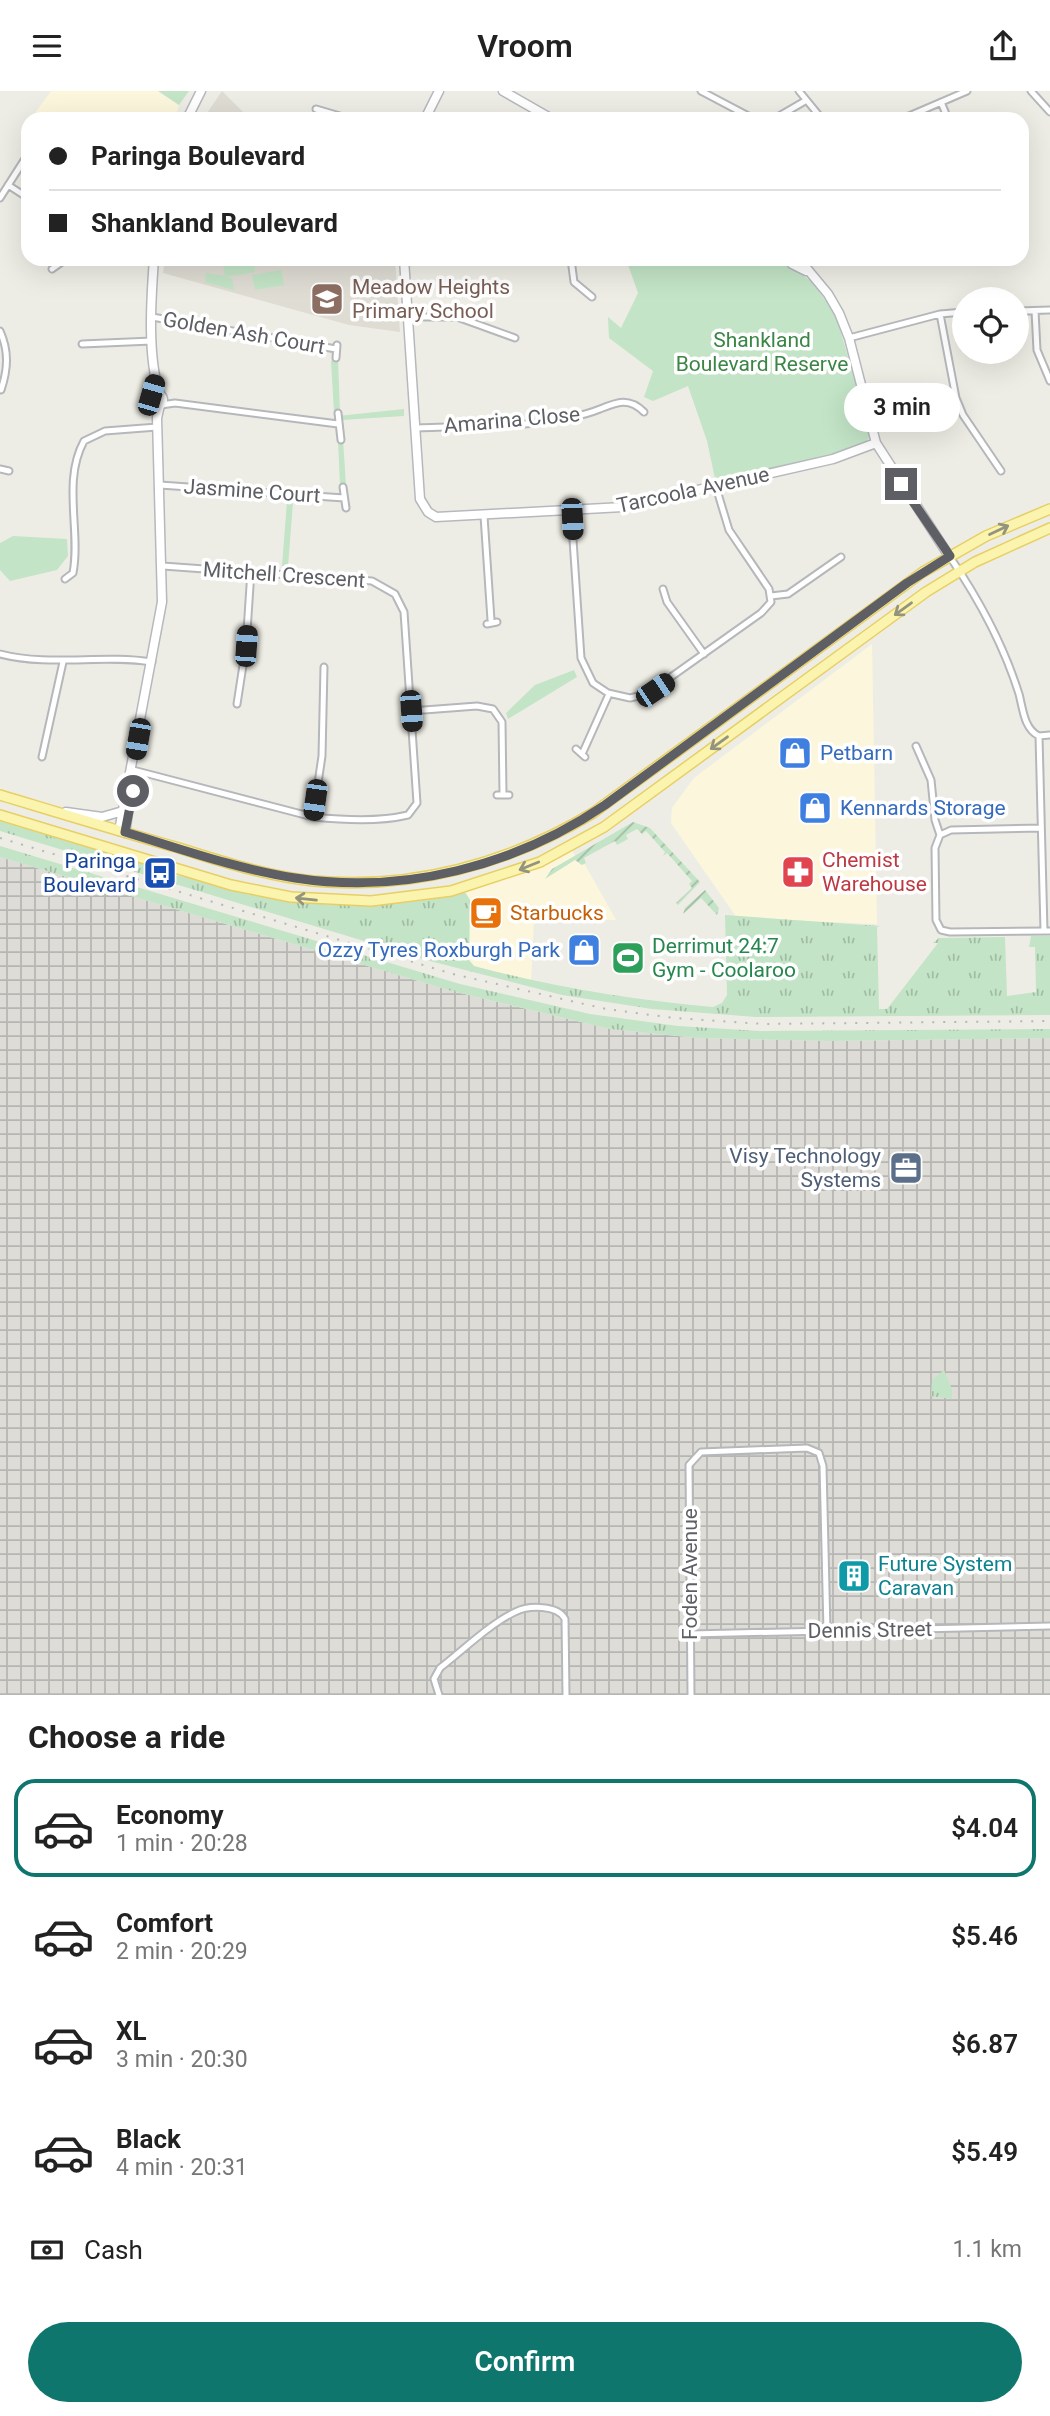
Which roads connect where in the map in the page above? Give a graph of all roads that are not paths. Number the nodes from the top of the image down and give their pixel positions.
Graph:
1 (201, 91) edge
2 (208, 91) edge
3 (439, 91) edge
4 (503, 91) edge
5 (701, 91) edge
6 (799, 91) edge
7 (967, 91) edge
8 (1031, 91) edge
9 (312, 100) dead end
10 (805, 101) junction
11 (942, 102) junction
12 (193, 105) junction
13 (190, 112) edge
14 (314, 112) edge
15 (428, 112) edge
16 (532, 112) edge
17 (741, 112) edge
18 (786, 112) edge
19 (815, 112) edge
20 (918, 112) edge
21 (946, 112) edge
22 (1050, 113) edge
23 (21, 165) edge
24 (8, 185) junction
25 (21, 193) edge
26 (0, 198) edge
27 (56, 266) edge
28 (154, 266) edge
29 (404, 266) edge
30 (572, 266) edge
31 (801, 266) edge
32 (51, 269) dead end
33 (592, 297) dead end
34 (1050, 310) edge
35 (1029, 311) edge
36 (1035, 311) junction
37 (952, 312) edge
38 (940, 313) junction
39 (152, 317) junction
40 (408, 317) junction
41 (0, 331) edge
42 (849, 338) junction
43 (517, 339) dead end
44 (153, 341) junction
45 (81, 344) dead end
46 (336, 358) dead end
47 (1050, 381) edge
48 (1, 390) edge
49 (158, 400) junction
50 (338, 413) dead end
51 (645, 413) dead end
52 (157, 423) junction
53 (338, 424) junction
54 (415, 428) junction
55 (341, 440) dead end
56 (876, 443) junction
57 (0, 469) edge
58 (9, 471) dead end
59 (1001, 471) dead end
60 (160, 485) junction
61 (343, 487) dead end
62 (716, 487) junction
63 (344, 498) junction
64 (346, 508) dead end
65 (1050, 509) edge
66 (571, 510) junction
67 (484, 516) junction
68 (1050, 529) edge
69 (950, 556) junction
70 (842, 557) dead end
71 (163, 566) junction
72 (251, 571) junction
73 (960, 571) junction
74 (65, 579) dead end
75 (664, 588) dead end
76 (771, 596) junction
77 (492, 622) dead end
78 (0, 654) edge
79 (704, 654) junction
80 (63, 662) junction
81 (152, 662) junction
82 (332, 664) dead end
83 (609, 694) junction
84 (236, 706) dead end
85 (411, 711) junction
86 (1050, 735) edge
87 (1039, 736) junction
88 (916, 745) dead end
89 (576, 749) dead end
90 (42, 757) dead end
91 (133, 770) junction
92 (633, 785) junction
93 (0, 795) edge
94 (503, 795) dead end
95 (643, 799) junction
96 (123, 811) junction
97 (64, 814) junction
98 (0, 815) edge
99 (313, 817) junction
100 (1041, 828) junction
101 (122, 832) junction
102 (940, 835) junction
103 (118, 851) junction
104 (1047, 931) edge
105 (1050, 1626) edge
106 (827, 1631) junction
107 (691, 1634) junction
108 (439, 1695) edge
109 (566, 1695) edge
110 (691, 1695) edge

1 - 12 street
2 - 12 street
3 - 15 street
4 - 16 street
5 - 17 street
6 - 10 street
7 - 11 street
8 - 22 street
9 - 14 street
10 - 18 street
10 - 19 street
11 - 20 street
11 - 21 street
12 - 13 street
23 - 24 street
24 - 25 street
24 - 26 street
27 - 32 street
28 - 39 street
29 - 40 street, Tarcoola Avenue
30 - 33 street
31 - 42 street
34 - 36 street
35 - 36 street
36 - 47 street
37 - 38 street
38 - 42 street
38 - 59 street
39 - 44 street
39 - 46 street, Golden Ash Court
40 - 43 street
40 - 54 street, Tarcoola Avenue
41 - 48 street
42 - 56 street
44 - 45 street
44 - 49 street
49 - 52 street
49 - 53 street
50 - 53 street
51 - 54 street, Amarina Close
52 - 60 street
52 - 74 street
53 - 55 street
54 - 67 street, Tarcoola Avenue
56 - 62 street, Tarcoola Avenue
56 - 69 street
57 - 58 street
60 - 63 street, Jasmine Court
60 - 71 street
61 - 63 street, Jasmine Court
62 - 66 street, Tarcoola Avenue
62 - 76 street
63 - 64 street, Jasmine Court
69 -> 65 main road
66 - 67 street, Tarcoola Avenue
66 - 83 street
67 - 77 street
68 - 73 main road
69 - 73 street
69 - 92 main road
70 - 76 street
71 - 72 street, Mitchell Crescent
71 - 81 street
72 - 84 street
72 - 85 street, Mitchell Crescent
73 - 87 street
73 -> 95 main road
75 - 79 street
76 - 79 street
78 - 80 street
79 - 83 street
80 - 81 street
80 - 90 street
81 - 91 street
82 - 99 street
83 - 89 street
85 - 94 street
85 - 99 street, Mitchell Crescent
86 - 87 street
87 - 100 street
88 - 102 street
91 - 96 street
91 - 99 street, Mitchell Crescent
91 - 101 street
92 - 95 main road
92 - 101 main road
93 - 97 main road
95 -> 103 main road
96 - 97 street
96 - 101 street
97 - 101 main road
98 - 103 main road
100 - 102 street
100 - 104 street
101 - 103 main road
102 - 104 street
105 - 106 street, Dennis Street
106 - 107 street, Dennis Street
106 - 107 street, Foden Avenue
107 - 110 street, Foden Avenue
108 - 109 street

